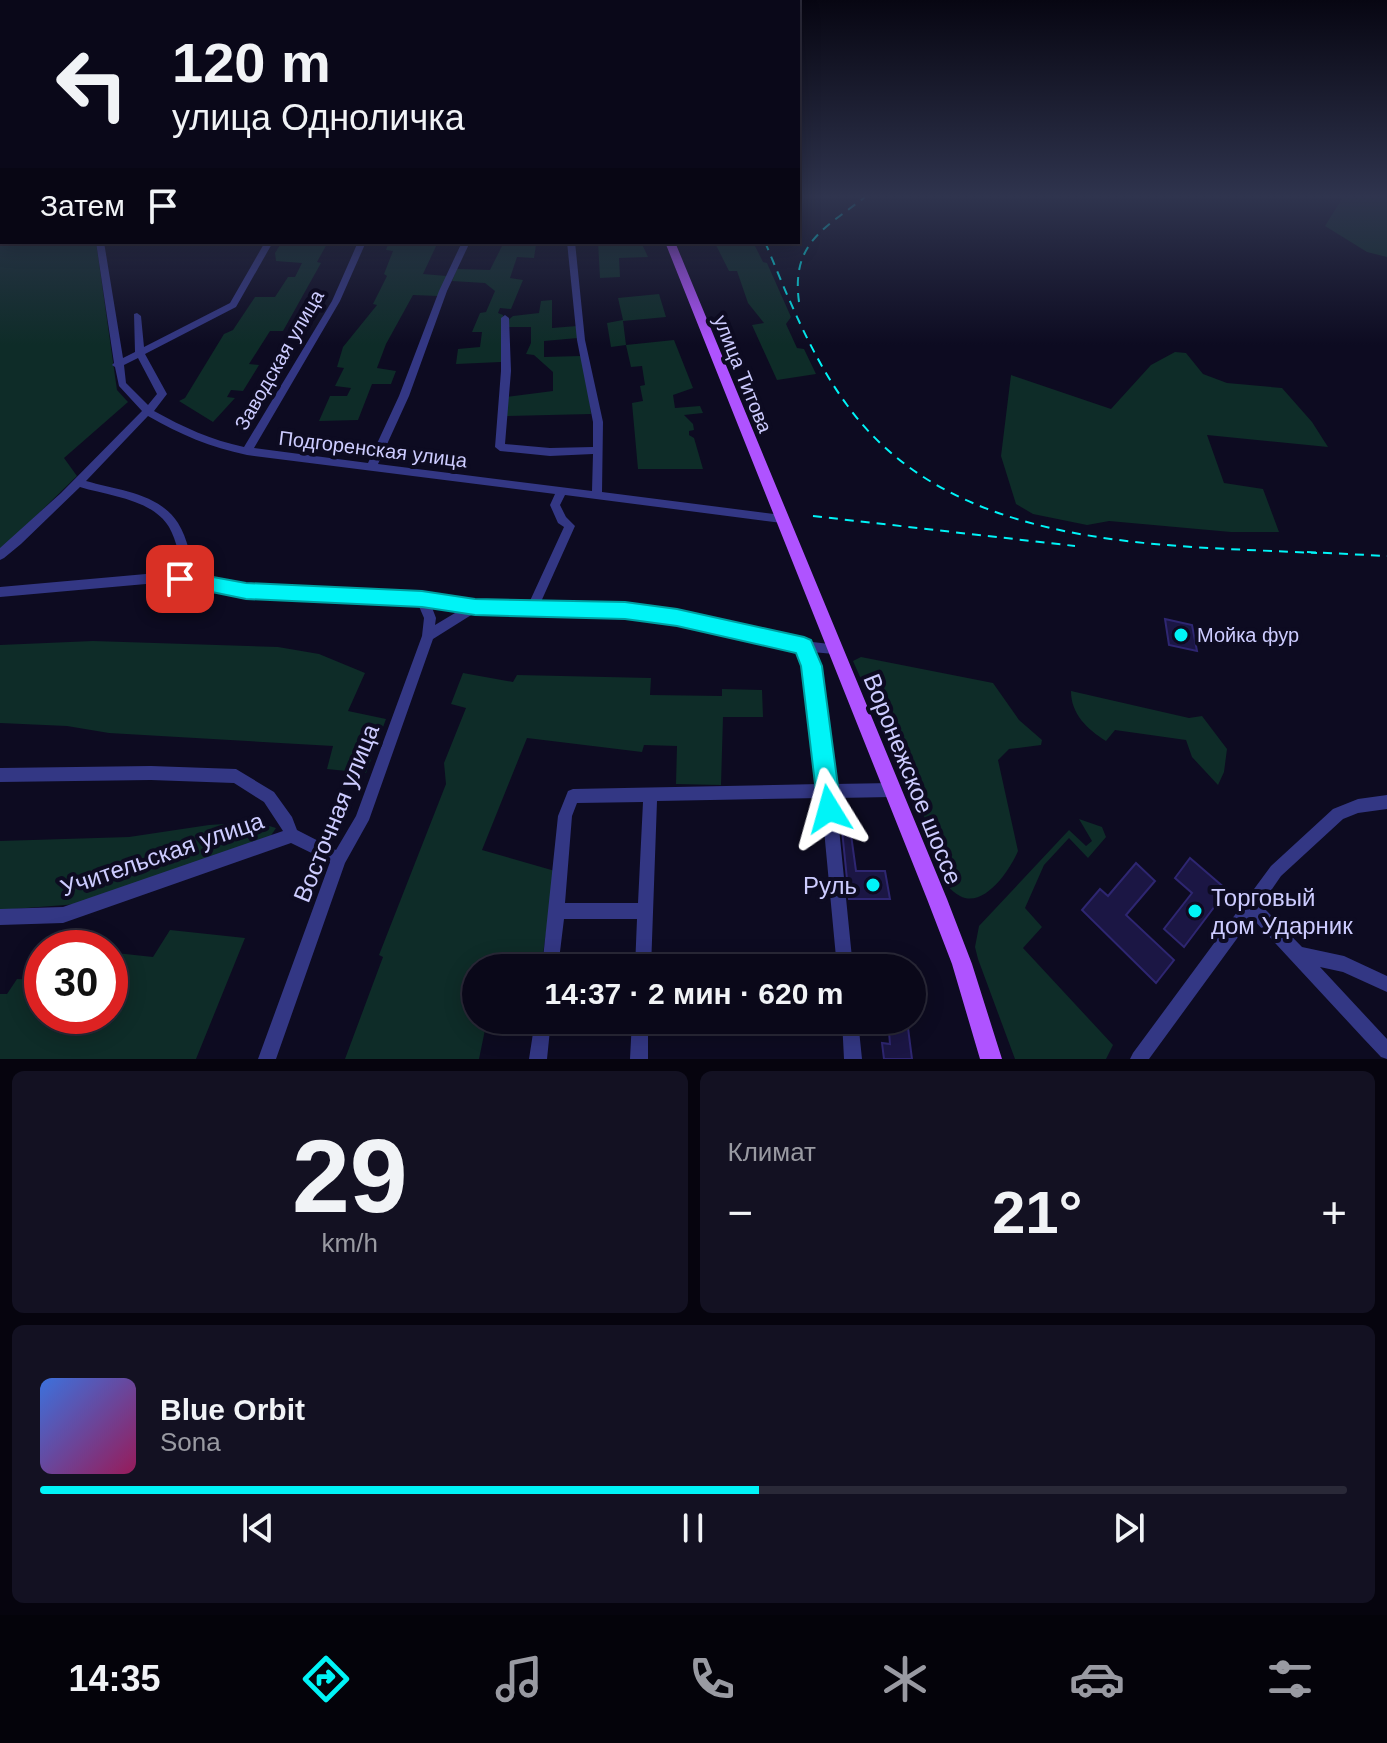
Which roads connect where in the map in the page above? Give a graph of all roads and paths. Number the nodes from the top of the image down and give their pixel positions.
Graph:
1 (101, 246) edge
2 (266, 246) edge
3 (360, 246) edge
4 (464, 246) edge
5 (571, 246) edge
6 (672, 246) edge
7 (137, 316) dead end
8 (505, 318) dead end
9 (140, 354) junction
10 (117, 365) junction
11 (150, 413) junction
12 (598, 450) junction
13 (247, 451) junction
14 (371, 467) junction
15 (79, 483) junction
16 (561, 492) junction
17 (597, 496) junction
18 (782, 519) junction
19 (0, 555) edge
20 (192, 580) junction
21 (0, 592) edge
22 (422, 599) junction
23 (475, 607) junction
24 (533, 607) junction
25 (428, 636) junction
26 (804, 646) junction
27 (834, 649) junction
28 (0, 775) edge
29 (892, 790) junction
30 (827, 792) junction
31 (650, 795) junction
32 (1387, 802) edge
33 (292, 835) junction
34 (339, 859) junction
35 (1252, 907) junction
36 (557, 911) junction
37 (645, 911) junction
38 (0, 917) edge
39 (552, 954) edge
40 (643, 954) edge
41 (844, 954) edge
42 (1301, 955) junction
43 (1387, 984) edge
44 (541, 1034) edge
45 (640, 1034) edge
46 (851, 1034) edge
47 (1387, 1051) edge
48 (267, 1059) edge
49 (538, 1059) edge
50 (639, 1059) edge
51 (853, 1059) edge
52 (991, 1059) edge
53 (1139, 1059) edge

1 - 10 street, Подгоренская улица
2 - 9 street
3 - 13 street, Заводская улица
4 - 14 street
5 - 12 street
6 - 18 main road, улица Титова
7 - 9 street
8 - 12 street
9 - 10 street
9 - 11 street
10 - 11 street, Подгоренская улица
11 - 13 street, Подгоренская улица
11 - 15 street
12 - 17 street
13 - 14 street, Подгоренская улица
14 - 16 street, Подгоренская улица
15 - 19 street
15 - 20 street
16 - 17 street, Подгоренская улица
16 - 24 street
17 - 18 street, Подгоренская улица
18 - 27 main road, Воронежское шоссе
20 - 21 street
20 - 22 street
22 - 23 street
22 - 25 street
23 - 24 street
23 - 25 street
24 - 26 street
25 - 34 street, Восточная улица
26 - 27 street
26 - 30 street
27 - 29 main road, Воронежское шоссе
28 - 33 street, Учительская улица
29 - 30 street
29 - 52 main road, Воронежское шоссе
30 - 31 street
30 - 41 street
31 - 36 street
31 - 37 street
32 - 35 street
33 - 34 street, Учительская улица
33 - 38 street, Учительская улица
34 - 48 street, Восточная улица
35 - 42 street
35 - 53 street
36 - 37 street
36 - 39 street
37 - 40 street
42 - 43 street
42 - 47 street
44 - 49 street
45 - 50 street
46 - 51 street

